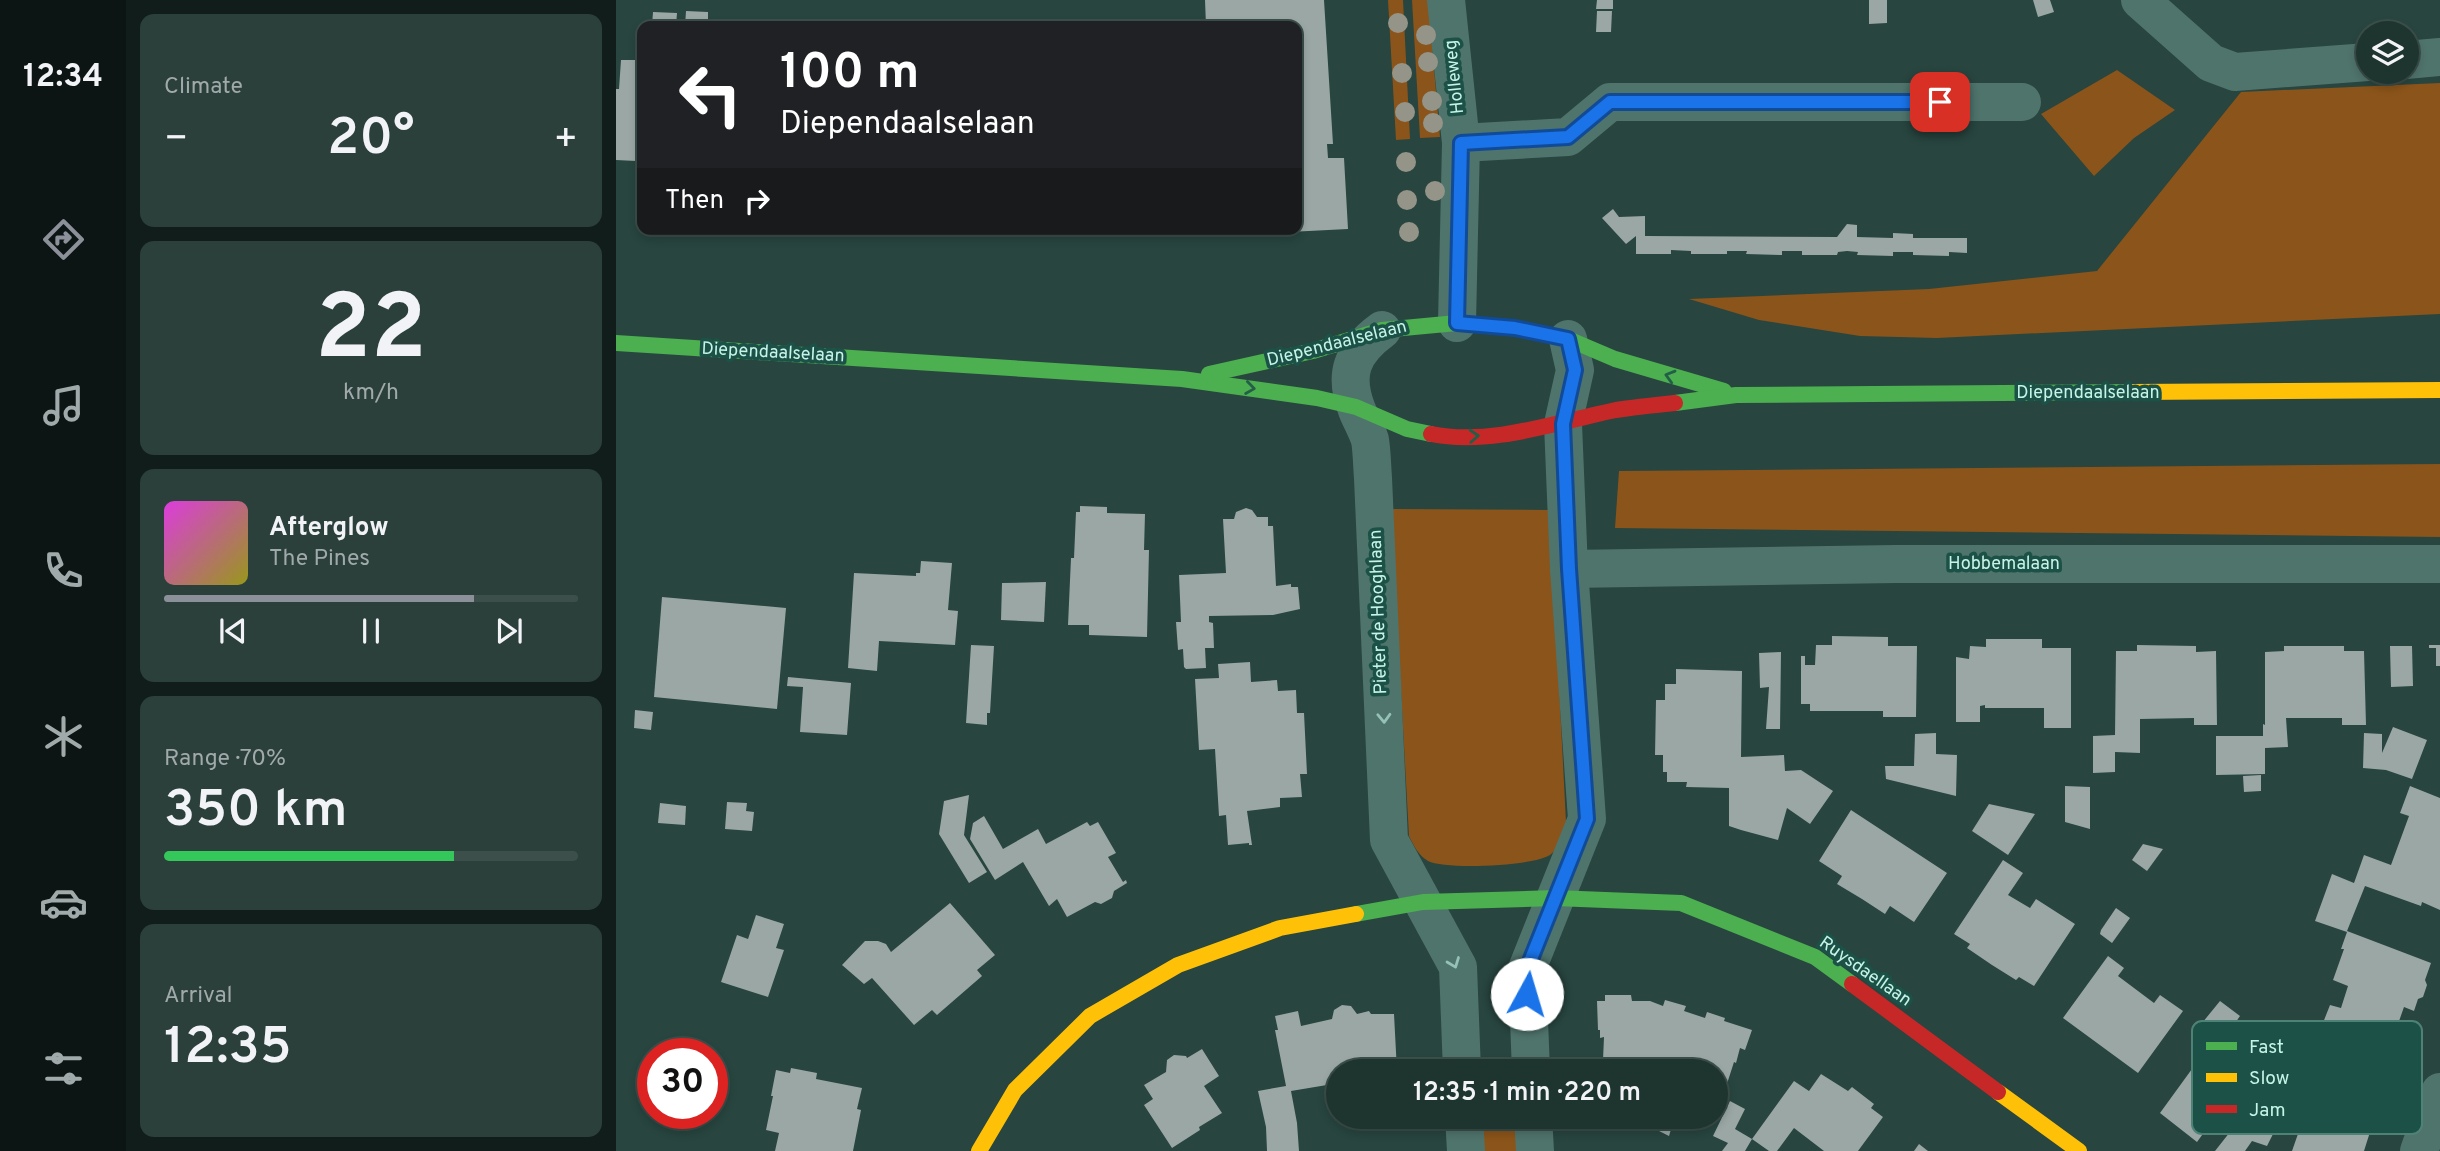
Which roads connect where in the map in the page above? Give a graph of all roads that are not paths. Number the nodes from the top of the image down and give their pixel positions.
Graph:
1 (1446, 0) edge
2 (2140, 0) edge
3 (2440, 57) edge
4 (2419, 59) edge
5 (2356, 63) edge
6 (2022, 102) dead end
7 (1461, 143) junction
8 (1457, 323) junction
9 (1382, 330) junction
10 (1568, 339) junction
11 (616, 343) edge
12 (1182, 379) junction
13 (2440, 390) edge
14 (1736, 395) junction
15 (1356, 407) junction
16 (1563, 424) junction
17 (2440, 564) edge
18 (1569, 569) junction
19 (1555, 898) junction
20 (1423, 902) junction
21 (1462, 1059) edge
22 (1531, 1059) edge
23 (2440, 1092) edge
24 (1465, 1129) edge
25 (1534, 1129) edge
26 (979, 1151) edge
27 (1466, 1151) edge
28 (1535, 1151) edge
29 (2079, 1151) edge
30 (2419, 1151) edge

1 - 7 street, Holleweg
2 - 5 street
3 - 4 street
6 - 7 street
7 - 8 street, Holleweg
8 - 9 main road, Diependaalselaan
8 - 10 main road, Diependaalselaan
9 - 12 main road, Diependaalselaan
9 - 15 street, Pieter de Hooghlaan
14 -> 10 main road, Diependaalselaan
10 - 16 street
11 - 12 main road, Diependaalselaan
12 -> 15 main road, Diependaalselaan
13 - 14 main road, Diependaalselaan
14 - 16 main road, Diependaalselaan
15 -> 16 main road, Diependaalselaan
15 -> 20 street, Pieter de Hooghlaan
16 - 18 street
17 - 18 street, Hobbemalaan
18 - 19 street
19 - 20 main road
19 - 22 street
19 - 29 main road, Ruysdaellaan
20 -> 21 street, Pieter de Hooghlaan
20 - 26 main road
23 - 30 street
24 - 27 street
25 - 28 street

